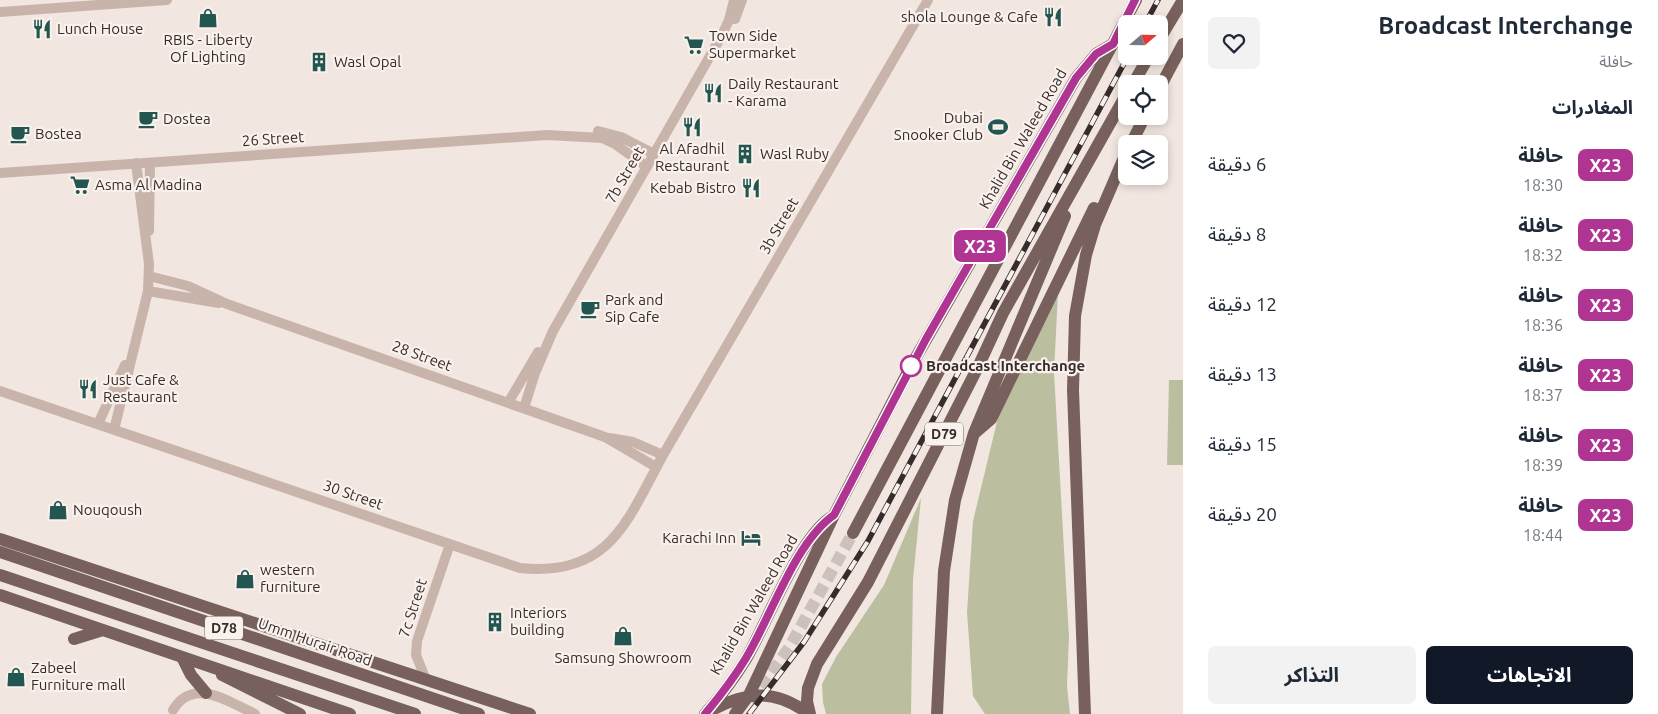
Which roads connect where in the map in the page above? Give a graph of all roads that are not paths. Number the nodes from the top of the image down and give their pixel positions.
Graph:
1 (167, 0) edge
2 (734, 0) edge
3 (742, 0) edge
4 (928, 0) edge
5 (1136, 0) edge
6 (1183, 0) edge
7 (0, 12) edge
8 (1168, 25) edge
9 (722, 35) junction
10 (1113, 44) junction
11 (1183, 44) edge
12 (1166, 75) edge
13 (1118, 109) edge
14 (547, 135) junction
15 (654, 154) junction
16 (1091, 156) junction
17 (150, 162) junction
18 (136, 163) junction
19 (647, 167) junction
20 (1118, 168) edge
21 (1116, 172) junction
22 (0, 173) edge
23 (148, 252) junction
24 (149, 276) junction
25 (148, 291) junction
26 (227, 304) junction
27 (553, 331) junction
28 (130, 358) junction
29 (0, 391) edge
30 (508, 403) junction
31 (524, 408) junction
32 (98, 424) junction
33 (114, 430) junction
34 (974, 434) junction
35 (606, 437) junction
36 (663, 455) junction
37 (656, 467) junction
38 (834, 515) junction
39 (853, 533) tunnel mouth
40 (0, 539) edge
41 (450, 544) junction
42 (0, 552) edge
43 (0, 575) edge
44 (0, 595) edge
45 (103, 630) junction
46 (74, 639) dead end
47 (182, 657) junction
48 (213, 667) junction
49 (426, 680) junction
50 (939, 684) junction
51 (206, 693) junction
52 (745, 704) edge
53 (173, 710) dead end
54 (255, 714) edge
55 (300, 714) edge
56 (350, 714) edge
57 (415, 714) edge
58 (478, 714) edge
59 (530, 714) edge
60 (704, 714) edge
61 (735, 714) edge
62 (809, 714) edge
63 (937, 714) edge
64 (942, 714) edge
65 (1085, 714) edge

1 - 7 street
2 - 9 street, 7b Street
3 - 9 street, 7b Street
4 - 36 street, 3b Street
5 - 10 main road, Khalid Bin Waleed Road
6 - 8 main road
9 - 15 street, 7b Street
10 - 38 main road, Khalid Bin Waleed Road
10 - 39 main road
11 - 12 main road
13 - 16 main road, D79
14 - 15 street, 26 Street
14 - 17 street, 26 Street
14 - 19 street, 26 Street
15 - 19 street, 7b Street
16 - 34 main road
16 - 62 main road, D79
17 - 18 street, 26 Street
17 - 23 street
18 - 22 street, 26 Street
18 - 23 street
19 - 27 street, 7b Street
20 - 21 main road
21 - 34 main road
21 - 65 main road
23 - 24 street
24 - 25 street
24 - 26 street, 28 Street
25 - 26 street, 28 Street
25 - 28 street
26 - 30 street, 28 Street
27 - 30 street, 7b Street
27 - 31 street, 7b Street
28 - 32 street
28 - 33 street
29 - 32 street, 30 Street
30 - 31 street, 28 Street
31 - 35 street, 28 Street
32 - 33 street, 30 Street
33 - 41 street, 30 Street
34 - 50 main road
35 - 36 street, 28 Street
35 - 37 street, 28 Street
36 - 37 street, 3b Street
37 - 41 street, 30 Street
38 - 52 main road
38 - 60 main road, Khalid Bin Waleed Road
40 - 49 main road
41 - 49 street, 7c Street
42 - 58 main road, Umm Hurair Road / D78
43 - 57 main road, D78
44 - 45 main road
45 - 46 main road
45 - 47 main road
47 - 48 main road
47 - 51 main road
48 - 55 main road
48 - 56 main road
49 - 59 main road
50 - 63 main road
50 - 64 main road
51 - 53 street
51 - 54 street
52 - 60 main road
52 - 61 main road
52 - 62 main road

